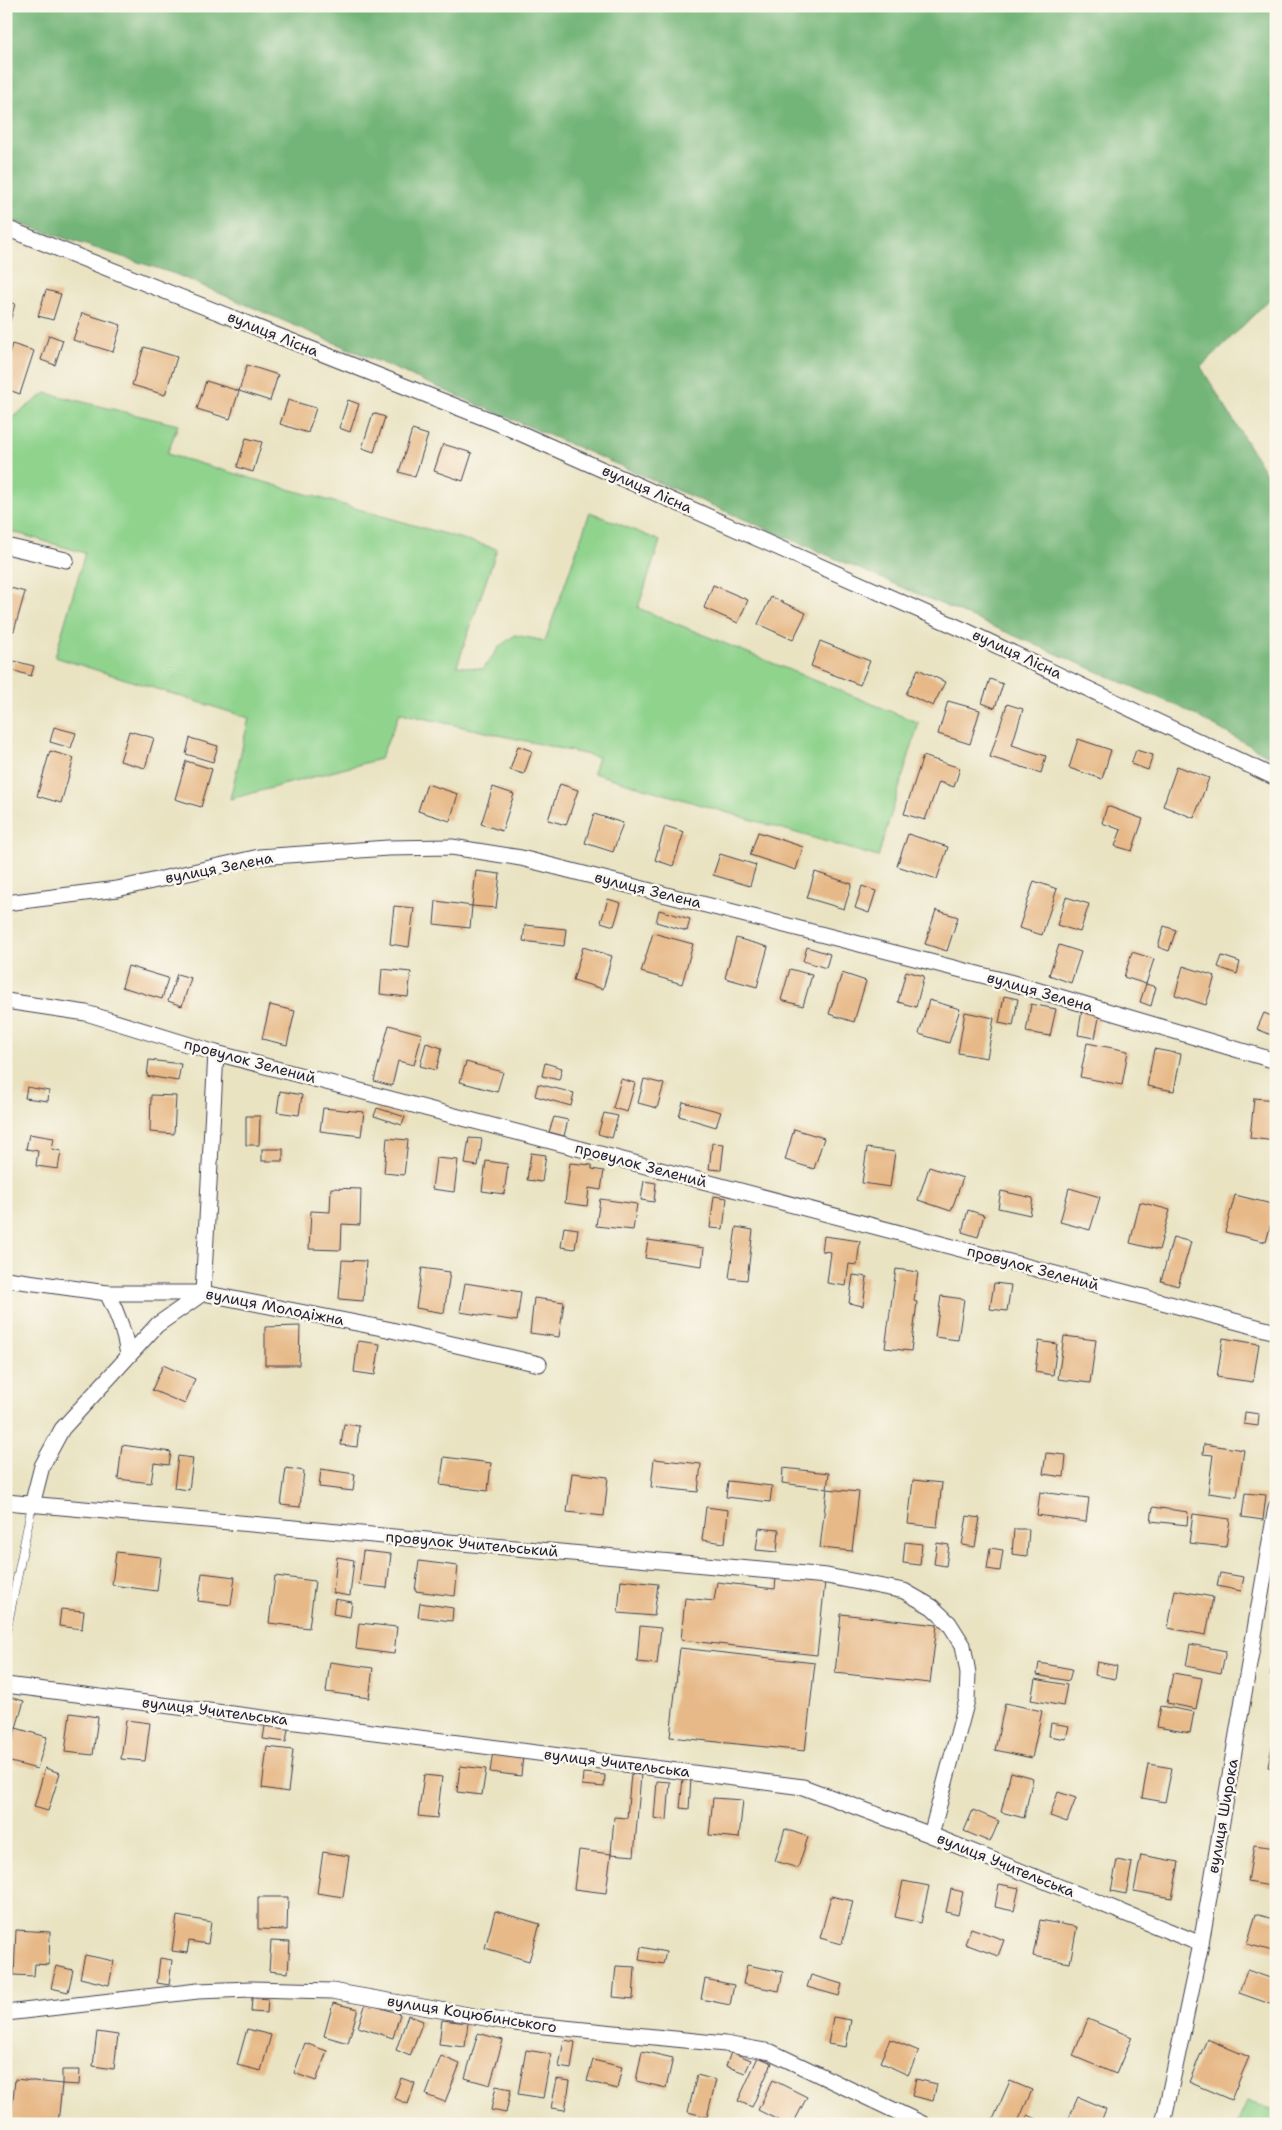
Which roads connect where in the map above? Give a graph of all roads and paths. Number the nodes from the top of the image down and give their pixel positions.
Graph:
1 (6, 228) edge
2 (6, 546) edge
3 (66, 560) dead end
4 (1276, 778) edge
5 (6, 903) edge
6 (6, 1001) edge
7 (216, 1053) junction
8 (1276, 1061) edge
9 (6, 1279) edge
10 (107, 1293) junction
11 (203, 1293) junction
12 (1276, 1332) edge
13 (128, 1355) junction
14 (539, 1364) dead end
15 (6, 1502) edge
16 (32, 1505) junction
17 (1276, 1507) edge
18 (6, 1633) edge
19 (6, 1685) edge
20 (931, 1835) junction
21 (1201, 1944) junction
22 (6, 2013) edge
23 (922, 2124) edge
24 (1163, 2124) edge

1 - 4 street, вулиця Лісна
2 - 3 street
5 - 8 street, вулиця Зелена
6 - 7 street, провулок Зелений
7 - 11 street
7 - 12 street, провулок Зелений
9 - 10 street, вулиця Молодіжна
10 - 11 street, вулиця Молодіжна
10 - 13 street
11 - 13 street
11 - 14 street, вулиця Молодіжна
13 - 16 street
15 - 16 street, провулок Учительський
16 - 18 lane
16 - 20 street, провулок Учительський
17 - 21 street, вулиця Широка
19 - 20 street, вулиця Учительська
20 - 21 street, вулиця Учительська
21 - 24 street, вулиця Широка
22 - 23 street, вулиця Коцюбинського

